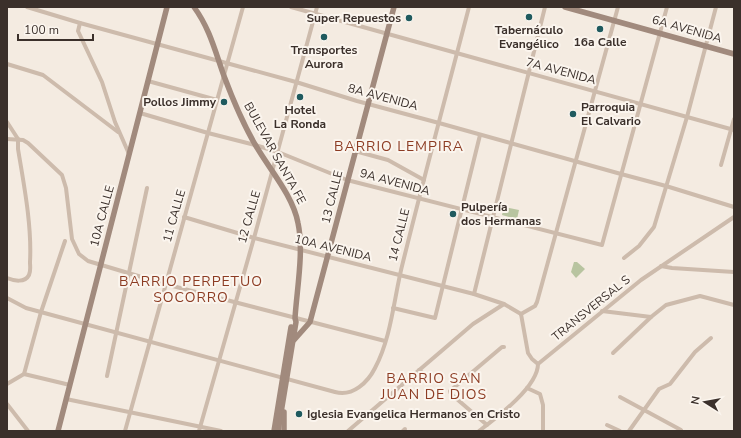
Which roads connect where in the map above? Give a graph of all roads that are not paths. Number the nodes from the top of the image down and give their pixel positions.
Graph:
1 (27, 7) edge
2 (167, 7) edge
3 (194, 7) edge
4 (243, 7) edge
5 (291, 7) edge
6 (317, 7) edge
7 (394, 7) edge
8 (469, 7) edge
9 (545, 7) edge
10 (565, 7) edge
11 (618, 7) edge
12 (667, 7) edge
13 (716, 7) edge
14 (315, 14) junction
15 (615, 21) junction
16 (80, 23) junction
17 (660, 33) junction
18 (387, 34) junction
19 (157, 44) junction
20 (706, 46) junction
21 (457, 53) junction
22 (734, 54) edge
23 (220, 61) junction
24 (227, 63) junction
25 (7, 64) edge
26 (528, 73) junction
27 (224, 76) junction
28 (148, 81) junction
29 (296, 82) junction
30 (595, 91) junction
31 (217, 100) junction
32 (369, 104) junction
33 (641, 104) junction
34 (140, 113) junction
35 (687, 116) junction
36 (734, 119) edge
37 (7, 122) edge
38 (439, 122) junction
39 (733, 129) edge
40 (119, 133) junction
41 (208, 133) junction
42 (480, 135) junction
43 (7, 139) edge
44 (18, 139) junction
45 (511, 144) junction
46 (255, 145) junction
47 (355, 151) junction
48 (278, 152) junction
49 (129, 155) junction
50 (575, 161) junction
51 (720, 165) dead end
52 (272, 171) junction
53 (621, 174) junction
54 (347, 180) junction
55 (424, 180) junction
56 (666, 186) junction
57 (147, 188) dead end
58 (419, 198) junction
59 (734, 207) edge
60 (462, 209) junction
61 (184, 217) junction
62 (493, 217) junction
63 (734, 217) edge
64 (556, 233) junction
65 (254, 238) junction
66 (65, 241) dead end
67 (300, 250) junction
68 (328, 257) junction
69 (624, 258) dead end
70 (101, 265) junction
71 (661, 266) junction
72 (734, 272) edge
73 (129, 273) junction
74 (399, 275) junction
75 (7, 278) edge
76 (165, 284) junction
77 (443, 286) junction
78 (474, 294) junction
79 (7, 298) edge
80 (235, 302) junction
81 (504, 304) junction
82 (734, 305) edge
83 (393, 308) junction
84 (41, 312) junction
85 (602, 312) junction
86 (521, 314) junction
87 (651, 317) junction
88 (295, 318) junction
89 (310, 322) junction
90 (86, 324) junction
91 (116, 332) junction
92 (711, 338) dead end
93 (293, 340) junction
94 (150, 341) junction
95 (385, 342) junction
96 (504, 347) dead end
97 (613, 353) dead end
98 (219, 360) junction
99 (538, 364) junction
100 (419, 370) junction
101 (24, 374) junction
102 (107, 376) dead end
103 (285, 378) junction
104 (430, 379) dead end
105 (7, 384) edge
106 (70, 385) junction
107 (527, 388) junction
108 (284, 394) junction
109 (620, 398) dead end
110 (66, 399) junction
111 (7, 404) edge
112 (278, 405) junction
113 (643, 410) junction
114 (130, 412) junction
115 (281, 415) junction
116 (487, 425) junction
117 (608, 425) dead end
118 (199, 429) edge
119 (484, 429) edge
120 (681, 430) dead end
121 (28, 431) edge
122 (58, 431) edge
123 (126, 431) edge
124 (221, 431) edge
125 (274, 431) edge
126 (278, 431) edge
127 (284, 431) edge
128 (348, 431) edge
129 (478, 431) edge
130 (543, 431) edge
131 (620, 431) edge
132 (628, 431) edge

1 - 16 street, 8A AVENIDA
2 - 19 street, 10A CALLE
3 - 23 street, BULEVAR SANTA FE
4 - 24 street, 11 CALLE
5 - 14 street, 7A AVENIDA
6 - 14 street, 12 CALLE
7 - 18 street, 13 CALLE
8 - 21 street, 14 CALLE
9 - 26 street
10 - 15 street, 6A AVENIDA
11 - 15 street
12 - 17 street
13 - 20 street
14 - 18 street, 7A AVENIDA
14 - 29 street, 12 CALLE
15 - 17 street, 6A AVENIDA
15 - 30 street
16 - 19 street, 8A AVENIDA
16 - 40 street
17 - 20 street, 6A AVENIDA
17 - 33 street
18 - 21 street, 7A AVENIDA
18 - 32 street, 13 CALLE
19 - 23 street, 8A AVENIDA
19 - 28 street, 10A CALLE
20 - 22 street, 6A AVENIDA
20 - 35 street
21 - 26 street, 7A AVENIDA
21 - 38 street, 14 CALLE
23 - 24 street, 8A AVENIDA
23 - 27 street, BULEVAR SANTA FE
24 - 27 street, 11 CALLE
24 - 29 street, 8A AVENIDA
25 - 40 street
26 - 30 street, 7A AVENIDA
26 - 45 street
27 - 31 street, 11 CALLE
27 - 46 street, BULEVAR SANTA FE
28 - 31 street
28 - 34 street, 10A CALLE
29 - 32 street, 8A AVENIDA
29 - 48 street, 12 CALLE
30 - 33 street, 7A AVENIDA
30 - 50 street
31 - 41 street, 11 CALLE
32 - 38 street, 8A AVENIDA
32 - 47 street, 13 CALLE
33 - 35 street, 7A AVENIDA
33 - 53 street
34 - 41 street, 9A AVENIDA
34 - 49 street, 10A CALLE
35 - 39 street, 7A AVENIDA
35 - 56 street
36 - 39 street
37 - 44 street
38 - 42 street, 8A AVENIDA
38 - 55 street, 14 CALLE
39 - 51 street
40 - 49 street
41 - 46 street, 9A AVENIDA
41 - 61 street, 11 CALLE
42 - 45 street, 8A AVENIDA
42 - 60 street
43 - 44 street
44 - 70 street
44 - 75 street
45 - 50 street, 8A AVENIDA
45 - 62 street
46 - 48 street, 9A AVENIDA
46 - 52 street, BULEVAR SANTA FE
47 - 54 street, 13 CALLE
47 - 55 street
48 - 52 street, 12 CALLE
48 - 54 street, 9A AVENIDA
49 - 70 street, 10A CALLE
50 - 53 street, 8A AVENIDA
50 - 64 street
52 - 65 street, 12 CALLE
52 - 67 street, BULEVAR SANTA FE
53 - 56 street, 8A AVENIDA
53 - 64 street, 9A AVENIDA
54 - 58 street, 9A AVENIDA
54 - 68 street, 13 CALLE
55 - 58 street, 14 CALLE
56 - 59 street, 8A AVENIDA
56 - 69 street
57 - 73 street
58 - 60 street, 9A AVENIDA
58 - 74 street, 14 CALLE
60 - 62 street, 9A AVENIDA
60 - 77 street
61 - 65 street, 10A AVENIDA
61 - 76 street, 11 CALLE
62 - 64 street, 9A AVENIDA
62 - 78 street
63 - 71 street, TRANSVERSAL S
64 - 86 street
65 - 67 street, 10A AVENIDA
65 - 80 street, 12 CALLE
66 - 84 street
67 - 68 street, 10A AVENIDA
67 - 88 street, BULEVAR SANTA FE
68 - 74 street, 10A AVENIDA
68 - 89 street, 13 CALLE
70 - 73 street
70 - 90 street, 10A CALLE
71 - 72 street
71 - 85 street, TRANSVERSAL S
73 - 76 street
73 - 91 street
74 - 77 street, 10A AVENIDA
74 - 83 street, 14 CALLE
76 - 80 street
76 - 94 street, 11 CALLE
77 - 78 street, 10A AVENIDA
77 - 83 street
78 - 81 street, 10A AVENIDA
79 - 84 street
80 - 88 street
80 - 98 street, 12 CALLE
81 - 86 street, 10A AVENIDA
81 - 100 street
82 - 87 street
83 - 95 street, 14 CALLE
84 - 90 street
84 - 101 street
85 - 87 street
85 - 99 street, TRANSVERSAL S
86 - 99 street
87 - 97 street
88 - 89 street
88 - 93 street, BULEVAR SANTA FE
88 - 103 street, BULEVAR SANTA FE
89 - 93 street, 13 CALLE
89 - 95 street
90 - 91 street
90 - 106 street, 10A CALLE
91 - 94 street
91 - 102 street
92 - 113 street
93 - 103 street, BULEVAR SANTA FE
94 - 98 street
94 - 114 street, 11 CALLE
95 - 103 street, 14 CALLE
96 - 116 street
98 - 103 street
98 - 118 street, 12 CALLE
99 - 107 street, TRANSVERSAL S
100 - 104 street
100 - 128 street
101 - 105 street
101 - 106 street
103 - 108 street, BULEVAR SANTA FE
103 - 112 street, BULEVAR SANTA FE
106 - 110 street, 10A CALLE
107 - 116 street, TRANSVERSAL S
107 - 130 street
108 - 115 street, BULEVAR SANTA FE
108 - 127 street
109 - 113 street
110 - 114 street
110 - 122 street, 10A CALLE
111 - 121 street
112 - 115 street
112 - 125 street, BULEVAR SANTA FE
113 - 120 street
113 - 132 street
114 - 118 street
114 - 123 street, 11 CALLE
115 - 126 street, BULEVAR SANTA FE
115 - 127 street
116 - 119 street, TRANSVERSAL S
117 - 131 street
118 - 124 street
119 - 129 street, TRANSVERSAL S

